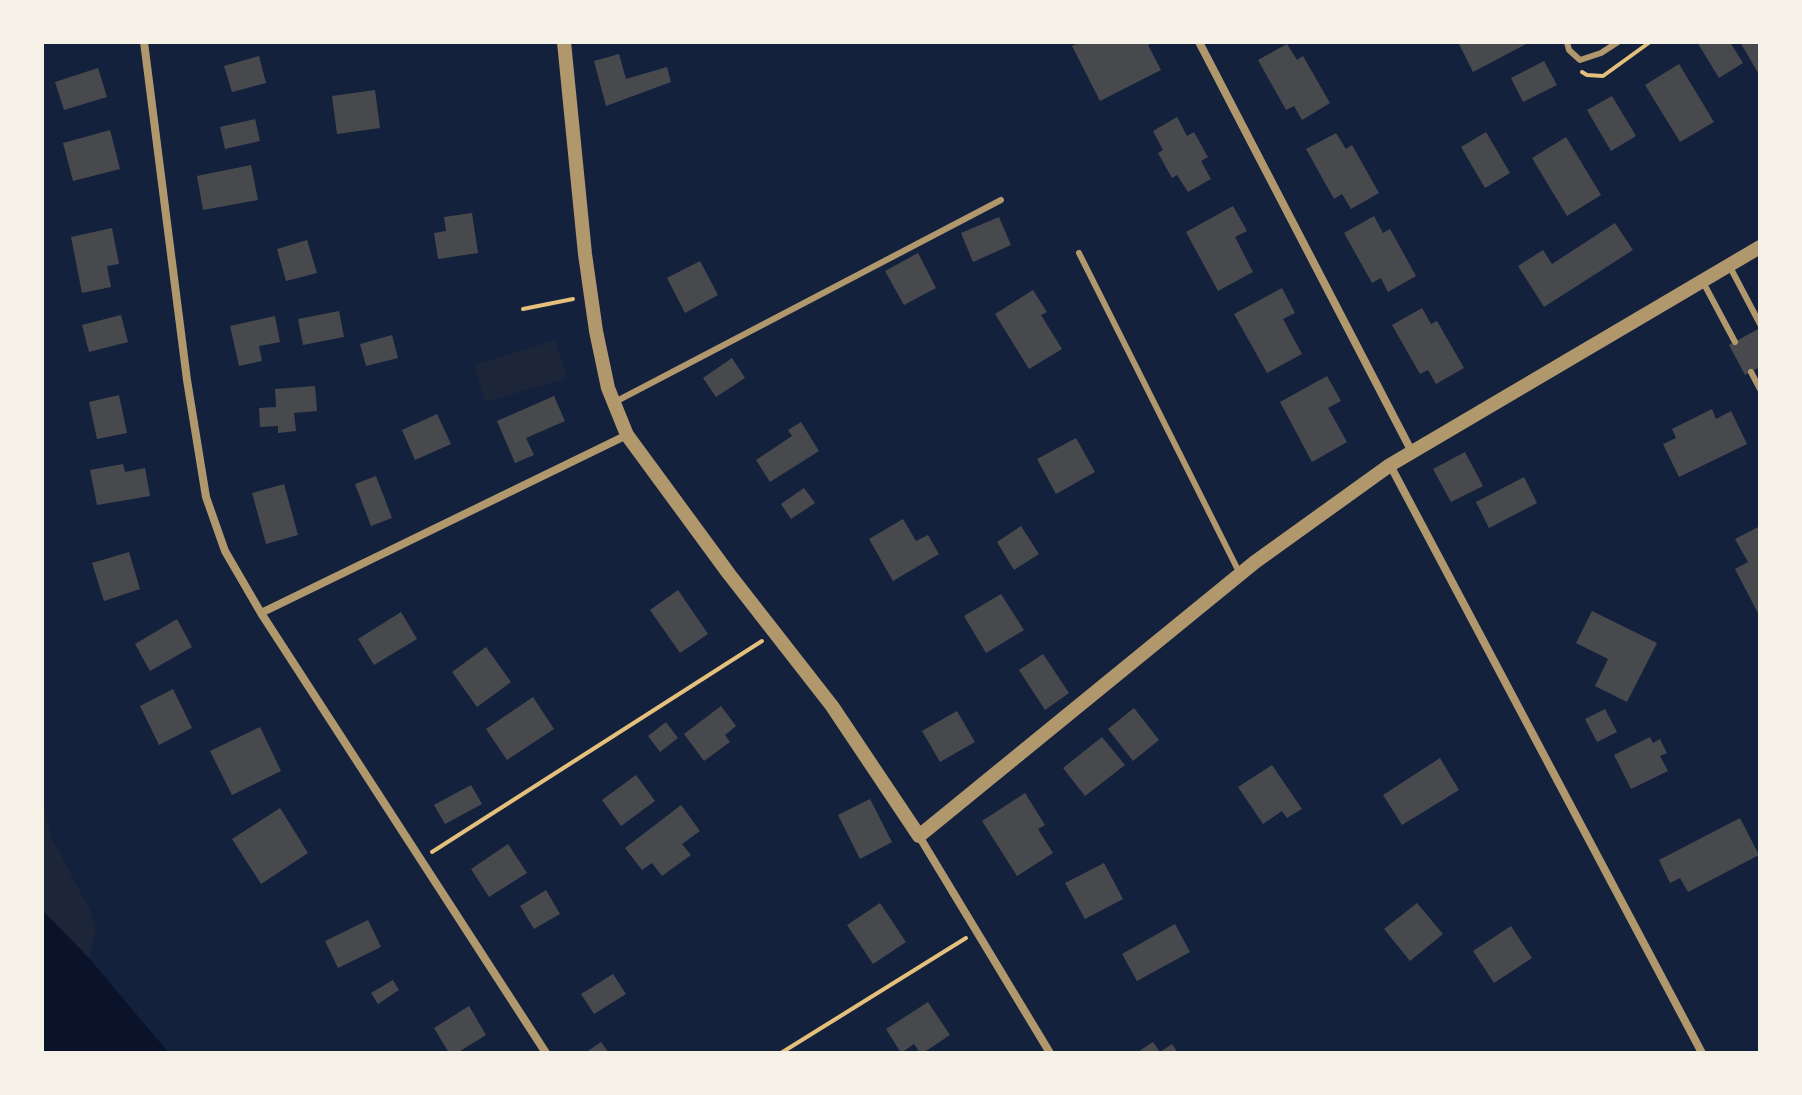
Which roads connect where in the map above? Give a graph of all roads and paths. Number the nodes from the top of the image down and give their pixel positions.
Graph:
1 (144, 42) edge
2 (564, 42) edge
3 (1199, 42) edge
4 (1567, 42) edge
5 (1618, 42) edge
6 (1001, 200) dead end
7 (1760, 247) edge
8 (1079, 253) dead end
9 (1729, 266) junction
10 (1703, 282) junction
11 (591, 296) junction
12 (523, 309) dead end
13 (1760, 324) edge
14 (1735, 342) dead end
15 (1751, 372) dead end
16 (1760, 389) edge
17 (613, 403) junction
18 (627, 435) junction
19 (1412, 452) junction
20 (1390, 465) junction
21 (1240, 574) junction
22 (261, 613) junction
23 (775, 632) junction
24 (919, 836) junction
25 (420, 859) junction
26 (975, 932) junction
27 (546, 1053) edge
28 (781, 1053) edge
29 (1050, 1053) edge
30 (1702, 1053) edge

1 - 22 street
2 - 11 street
3 - 19 street
4 - 5 lane
6 - 17 lane
7 - 9 street
8 - 21 lane
9 - 10 street
9 - 13 lane
10 - 14 lane
10 - 19 street
11 - 12 path
11 - 17 street
15 - 16 lane
17 - 18 street
18 - 22 street
18 - 23 street
19 - 20 street
20 - 21 street
20 - 30 street
21 - 24 street
22 - 25 street
23 - 24 street
23 - 25 path
24 - 26 street
25 - 27 street
26 - 28 path
26 - 29 street

